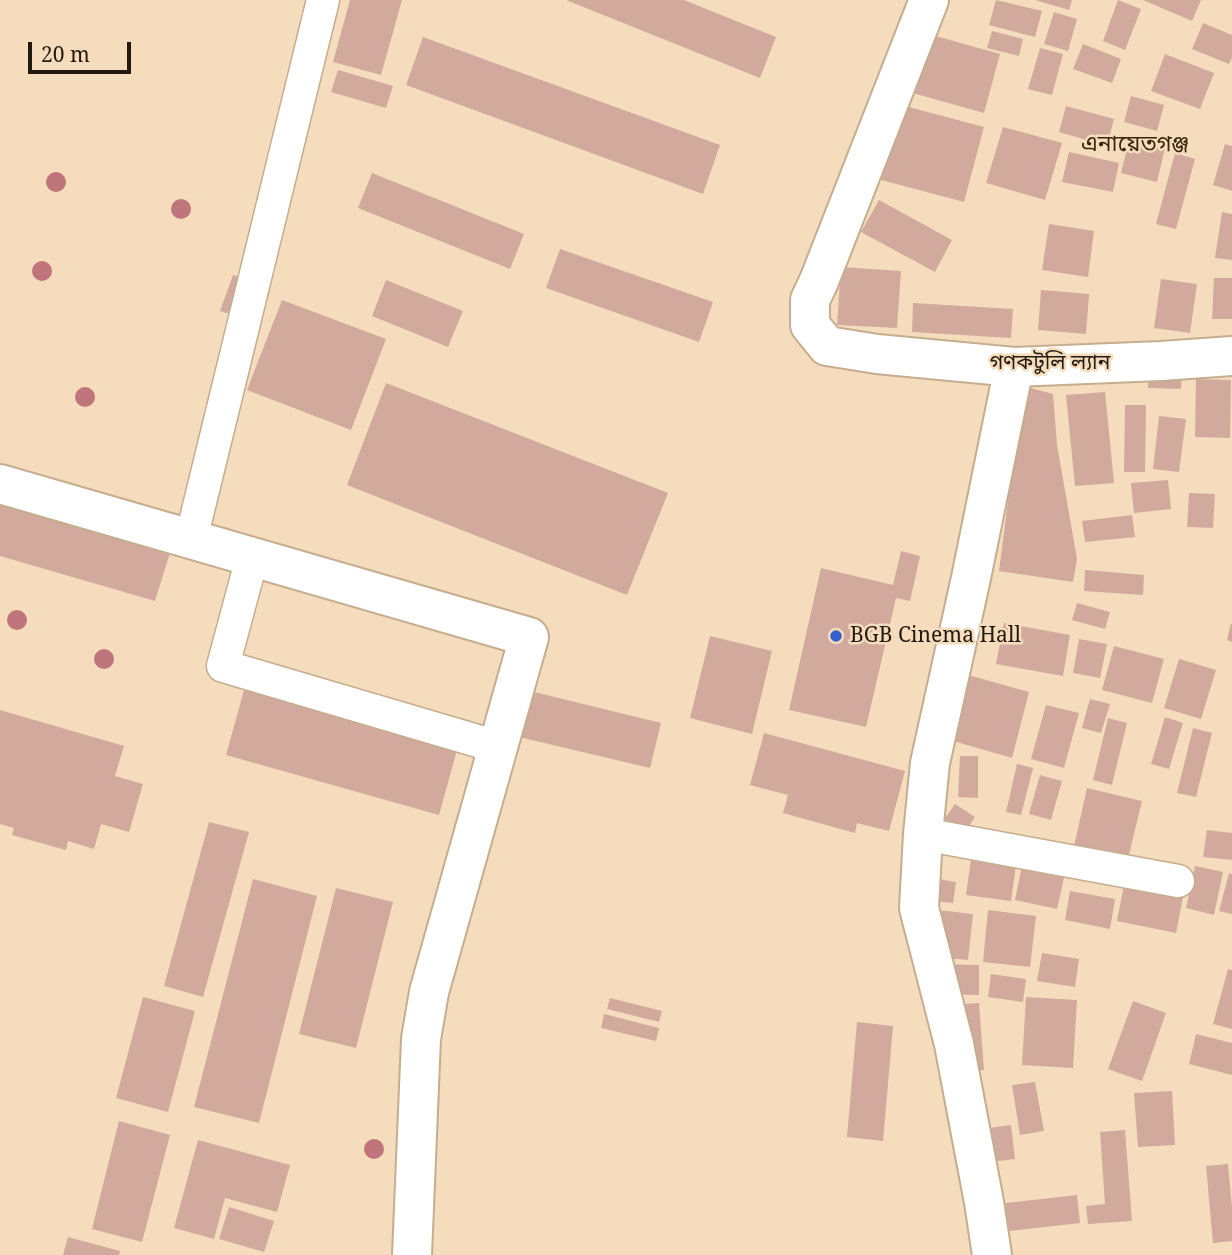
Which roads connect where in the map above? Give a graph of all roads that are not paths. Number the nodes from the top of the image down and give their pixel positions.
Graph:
1 (323, 0) edge
2 (929, 0) edge
3 (1232, 356) edge
4 (1014, 367) junction
5 (0, 484) edge
6 (191, 539) junction
7 (252, 558) junction
8 (498, 747) junction
9 (923, 834) junction
10 (1178, 881) dead end
11 (412, 1255) edge
12 (992, 1255) edge

1 - 6 street
2 - 4 street, গণকটুলি ল্যান
3 - 4 street, গণকটুলি ল্যান
4 - 9 street
5 - 6 street
6 - 7 street
7 - 8 street
7 - 8 street
8 - 11 street
9 - 10 street
9 - 12 street

